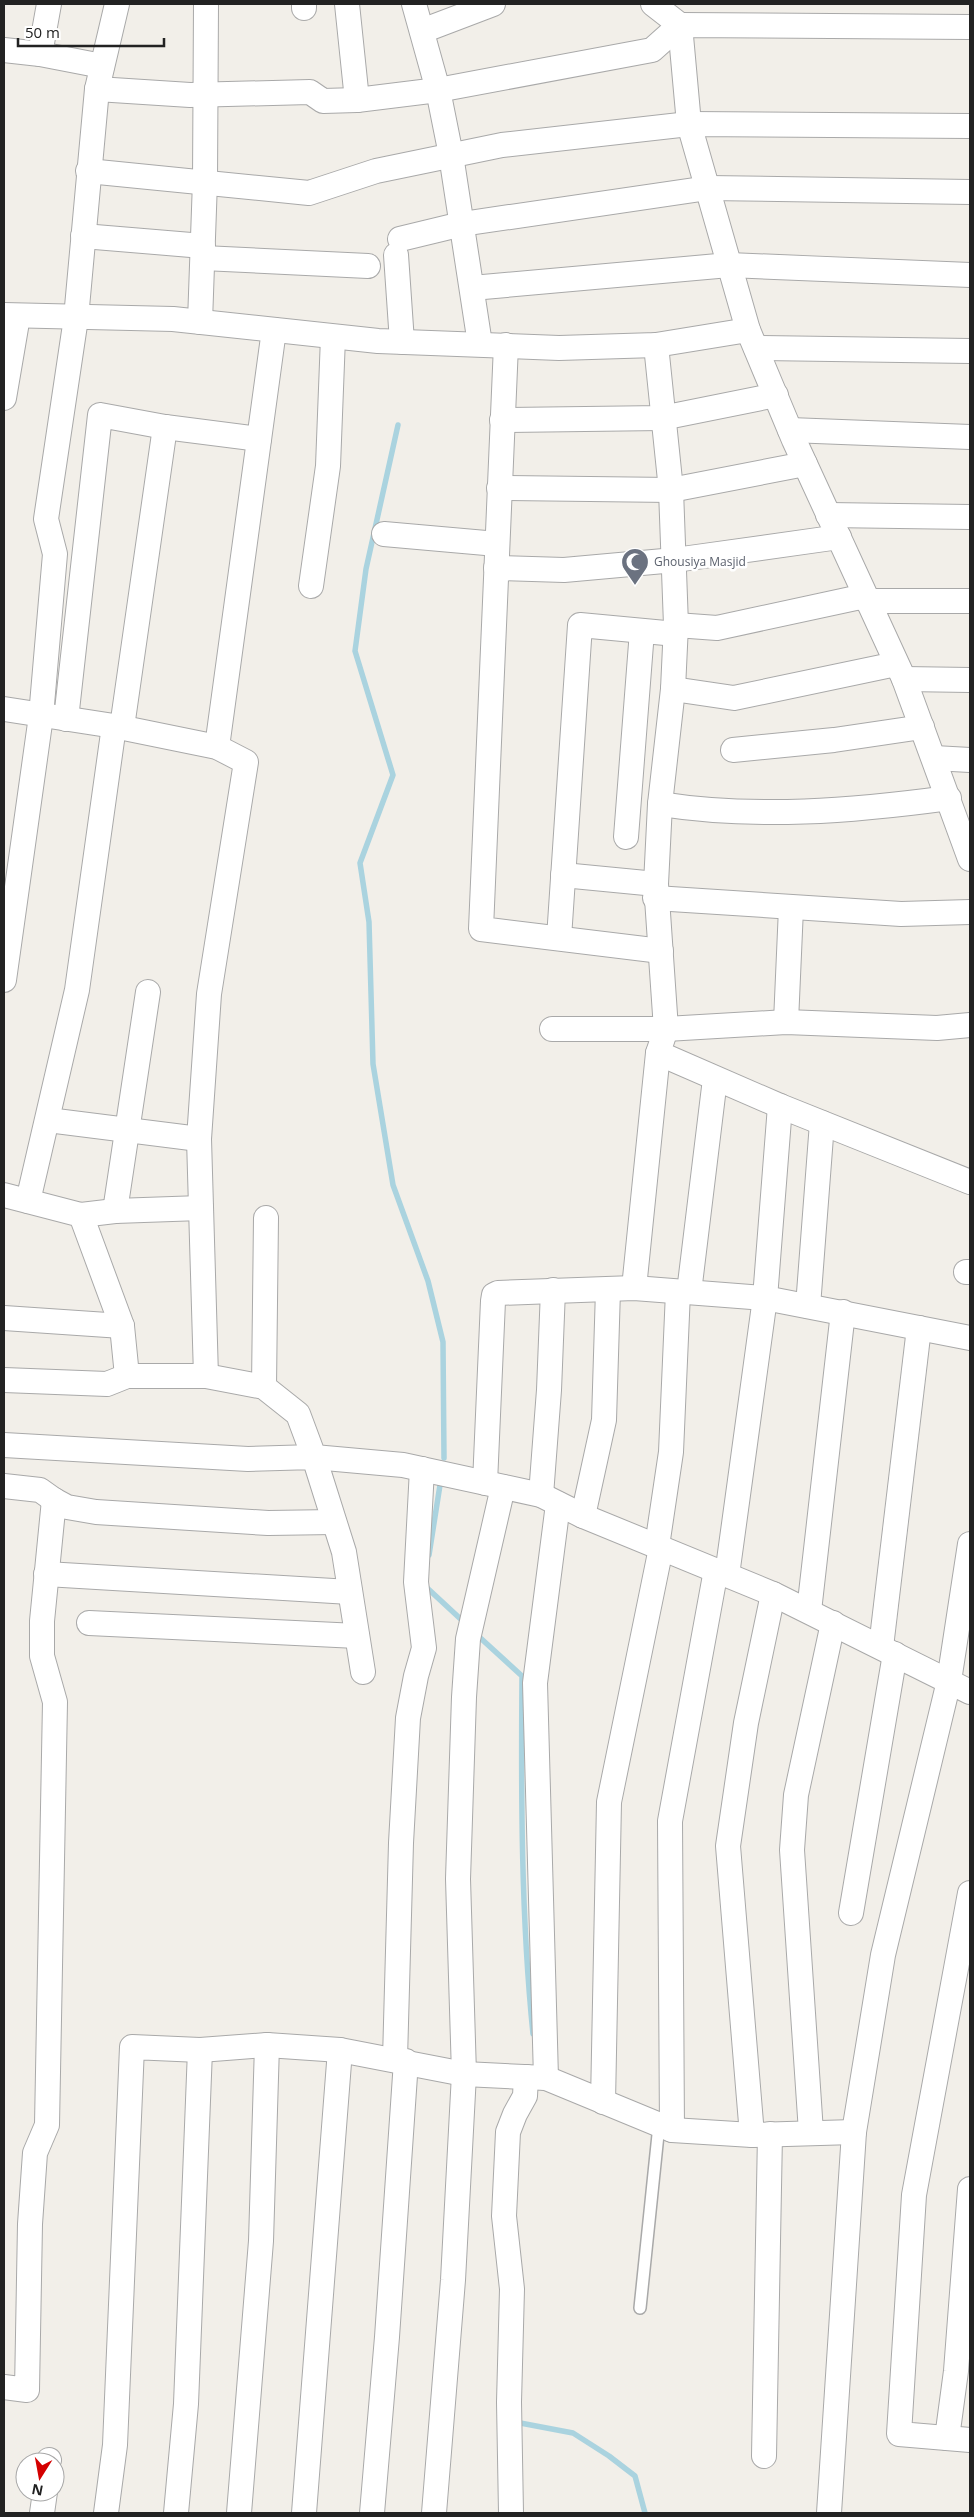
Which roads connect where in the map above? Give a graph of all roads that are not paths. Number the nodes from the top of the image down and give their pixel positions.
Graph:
1 (48, 4) edge
2 (117, 4) edge
3 (206, 4) edge
4 (347, 4) edge
5 (414, 4) edge
6 (493, 4) edge
7 (653, 4) edge
8 (680, 25) junction
9 (970, 27) edge
10 (422, 31) junction
11 (4, 50) edge
12 (40, 54) junction
13 (102, 66) junction
14 (96, 89) junction
15 (438, 90) junction
16 (205, 94) junction
17 (357, 100) junction
18 (689, 124) junction
19 (970, 126) edge
20 (452, 155) junction
21 (88, 171) junction
22 (205, 181) junction
23 (708, 188) junction
24 (970, 192) edge
25 (462, 224) junction
26 (82, 236) junction
27 (203, 252) junction
28 (729, 265) junction
29 (368, 266) dead end
30 (970, 275) edge
31 (472, 288) junction
32 (11, 315) edge
33 (76, 318) junction
34 (200, 322) junction
35 (274, 330) junction
36 (333, 337) junction
37 (752, 339) junction
38 (402, 342) junction
39 (480, 344) junction
40 (506, 345) junction
41 (656, 345) junction
42 (970, 351) edge
43 (776, 395) junction
44 (4, 398) edge
45 (662, 418) junction
46 (502, 420) junction
47 (165, 427) junction
48 (790, 430) junction
49 (970, 437) edge
50 (259, 439) junction
51 (805, 464) junction
52 (499, 488) junction
53 (671, 490) junction
54 (828, 515) junction
55 (970, 517) edge
56 (384, 534) dead end
57 (839, 537) junction
58 (497, 544) junction
59 (675, 560) junction
60 (496, 568) junction
61 (311, 586) dead end
62 (866, 598) junction
63 (970, 601) edge
64 (676, 629) junction
65 (642, 631) junction
66 (900, 672) junction
67 (970, 680) edge
68 (673, 690) junction
69 (4, 709) edge
70 (41, 716) junction
71 (66, 719) junction
72 (118, 727) junction
73 (922, 727) junction
74 (217, 747) junction
75 (733, 750) dead end
76 (934, 758) junction
77 (970, 760) edge
78 (949, 798) junction
79 (660, 804) junction
80 (626, 837) dead end
81 (970, 858) edge
82 (563, 875) junction
83 (656, 891) junction
84 (790, 908) junction
85 (970, 912) edge
86 (559, 938) junction
87 (661, 951) junction
88 (4, 980) edge
89 (148, 992) dead end
90 (786, 1022) junction
91 (970, 1026) edge
92 (552, 1029) dead end
93 (666, 1029) junction
94 (658, 1053) junction
95 (715, 1079) junction
96 (780, 1106) junction
97 (48, 1120) junction
98 (822, 1123) junction
99 (128, 1131) junction
100 (199, 1139) junction
101 (970, 1181) edge
102 (4, 1195) edge
103 (28, 1201) junction
104 (201, 1208) junction
105 (115, 1211) junction
106 (81, 1216) junction
107 (266, 1218) dead end
108 (634, 1288) junction
109 (553, 1290) junction
110 (608, 1290) junction
111 (684, 1292) junction
112 (765, 1298) junction
113 (808, 1306) junction
114 (843, 1312) junction
115 (4, 1318) edge
116 (122, 1326) junction
117 (919, 1328) junction
118 (970, 1338) edge
119 (127, 1376) junction
120 (206, 1376) junction
121 (4, 1380) edge
122 (264, 1387) junction
123 (4, 1445) edge
124 (314, 1457) junction
125 (422, 1469) junction
126 (494, 1485) junction
127 (4, 1486) edge
128 (549, 1499) junction
129 (54, 1500) junction
130 (583, 1516) junction
131 (334, 1522) junction
132 (970, 1544) edge
133 (659, 1547) junction
134 (721, 1573) junction
135 (46, 1574) junction
136 (350, 1592) junction
137 (773, 1594) junction
138 (809, 1612) junction
139 (89, 1623) dead end
140 (833, 1623) junction
141 (357, 1636) junction
142 (888, 1650) junction
143 (363, 1672) dead end
144 (949, 1680) junction
145 (970, 1692) edge
146 (970, 1893) edge
147 (851, 1913) dead end
148 (267, 2045) junction
149 (200, 2050) junction
150 (340, 2050) junction
151 (400, 2060) junction
152 (464, 2074) junction
153 (536, 2078) junction
154 (603, 2102) junction
155 (665, 2128) junction
156 (811, 2132) junction
157 (854, 2132) junction
158 (761, 2135) junction
159 (970, 2189) edge
160 (640, 2308) dead end
161 (965, 2322) edge
162 (963, 2372) edge
163 (4, 2387) edge
164 (947, 2438) junction
165 (970, 2440) edge
166 (764, 2456) dead end
167 (106, 2513) edge
168 (176, 2513) edge
169 (239, 2513) edge
170 (304, 2513) edge
171 (372, 2513) edge
172 (434, 2513) edge
173 (511, 2513) edge
174 (829, 2513) edge

1 - 12 street
2 - 13 street
3 - 16 street
4 - 17 street
5 - 10 street
6 - 10 street
7 - 8 street
8 - 9 street
8 - 15 street
8 - 18 street
10 - 15 street
11 - 12 street
12 - 13 street
13 - 14 street
14 - 16 street
14 - 21 street
15 - 17 street
15 - 20 street
16 - 17 street
16 - 22 street
18 - 19 street
18 - 20 street
18 - 23 street
20 - 22 street
20 - 25 street
21 - 22 street
21 - 26 street
22 - 27 street
23 - 24 street
23 - 25 street
23 - 28 street
25 - 31 street
25 - 38 street
26 - 27 street
26 - 33 street
27 - 29 street
27 - 34 street
28 - 30 street
28 - 31 street
28 - 37 street
31 - 39 street
32 - 33 street
32 - 44 street
33 - 34 street
33 - 70 street
34 - 35 street
35 - 36 street
35 - 50 street
36 - 38 street
36 - 61 street
37 - 41 street
37 - 42 street
37 - 43 street
38 - 39 street
39 - 40 street
40 - 41 street
40 - 46 street
41 - 45 street
43 - 45 street
43 - 48 street
45 - 46 street
45 - 53 street
46 - 52 street
47 - 50 street
47 - 71 street
47 - 72 street
48 - 49 street
48 - 51 street
50 - 74 street
51 - 53 street
51 - 54 street
52 - 53 street
52 - 58 street
53 - 59 street
54 - 55 street
54 - 57 street
56 - 58 street
57 - 59 street
57 - 62 street
58 - 60 street
59 - 60 street
59 - 64 street
60 - 86 street
62 - 63 street
62 - 64 street
62 - 66 street
64 - 65 street
64 - 68 street
65 - 80 street
65 - 82 street
66 - 67 street
66 - 68 street
66 - 73 street
68 - 79 street
69 - 70 street
70 - 71 street
70 - 88 street
71 - 72 street
72 - 74 street
72 - 97 street
73 - 75 street
73 - 76 street
74 - 100 street
76 - 77 street
76 - 78 street
78 - 79 street
78 - 81 street
79 - 83 street
82 - 83 street
82 - 86 street
83 - 84 street
83 - 87 street
84 - 85 street
84 - 90 street
86 - 87 street
87 - 93 street
89 - 99 street
90 - 91 street
90 - 93 street
92 - 93 street
93 - 94 street
94 - 95 street
94 - 108 street
95 - 96 street
95 - 111 street
96 - 98 street
96 - 112 street
97 - 99 street
97 - 103 street
98 - 101 street
98 - 113 street
99 - 100 street
99 - 105 street
100 - 104 street
102 - 103 street
103 - 106 street
104 - 105 street
104 - 120 street
105 - 106 street
106 - 116 street
107 - 122 street
108 - 110 street
108 - 111 street
109 - 110 street
109 - 126 street
109 - 128 street
110 - 130 street
111 - 112 street
111 - 133 street
112 - 113 street
112 - 134 street
113 - 114 street
114 - 117 street
114 - 138 street
115 - 116 street
116 - 119 street
117 - 118 street
117 - 142 street
119 - 120 street
119 - 121 street
120 - 122 street
122 - 124 street
123 - 124 street
124 - 125 street
124 - 131 street
125 - 126 street
125 - 151 street
126 - 128 street
126 - 152 street
127 - 129 street
128 - 130 street
128 - 153 street
129 - 131 street
129 - 135 street
130 - 133 street
131 - 136 street
132 - 144 street
133 - 134 street
133 - 154 street
134 - 137 street
134 - 155 street
135 - 136 street
135 - 163 street
136 - 141 street
137 - 138 street
137 - 158 street
138 - 140 street
139 - 141 street
140 - 142 street
140 - 156 street
141 - 143 street
142 - 144 street
142 - 147 street
144 - 145 street
144 - 157 street
146 - 164 street
148 - 149 street
148 - 150 street
148 - 169 street
149 - 167 street
149 - 168 street
150 - 151 street
150 - 170 street
151 - 152 street
151 - 171 street
152 - 153 street
152 - 172 street
153 - 154 street
153 - 173 street
154 - 155 street
155 - 158 street
155 - 160 lane
156 - 157 street
156 - 158 street
157 - 174 street
158 - 166 street
159 - 161 street
161 - 162 street
162 - 164 street
164 - 165 street

